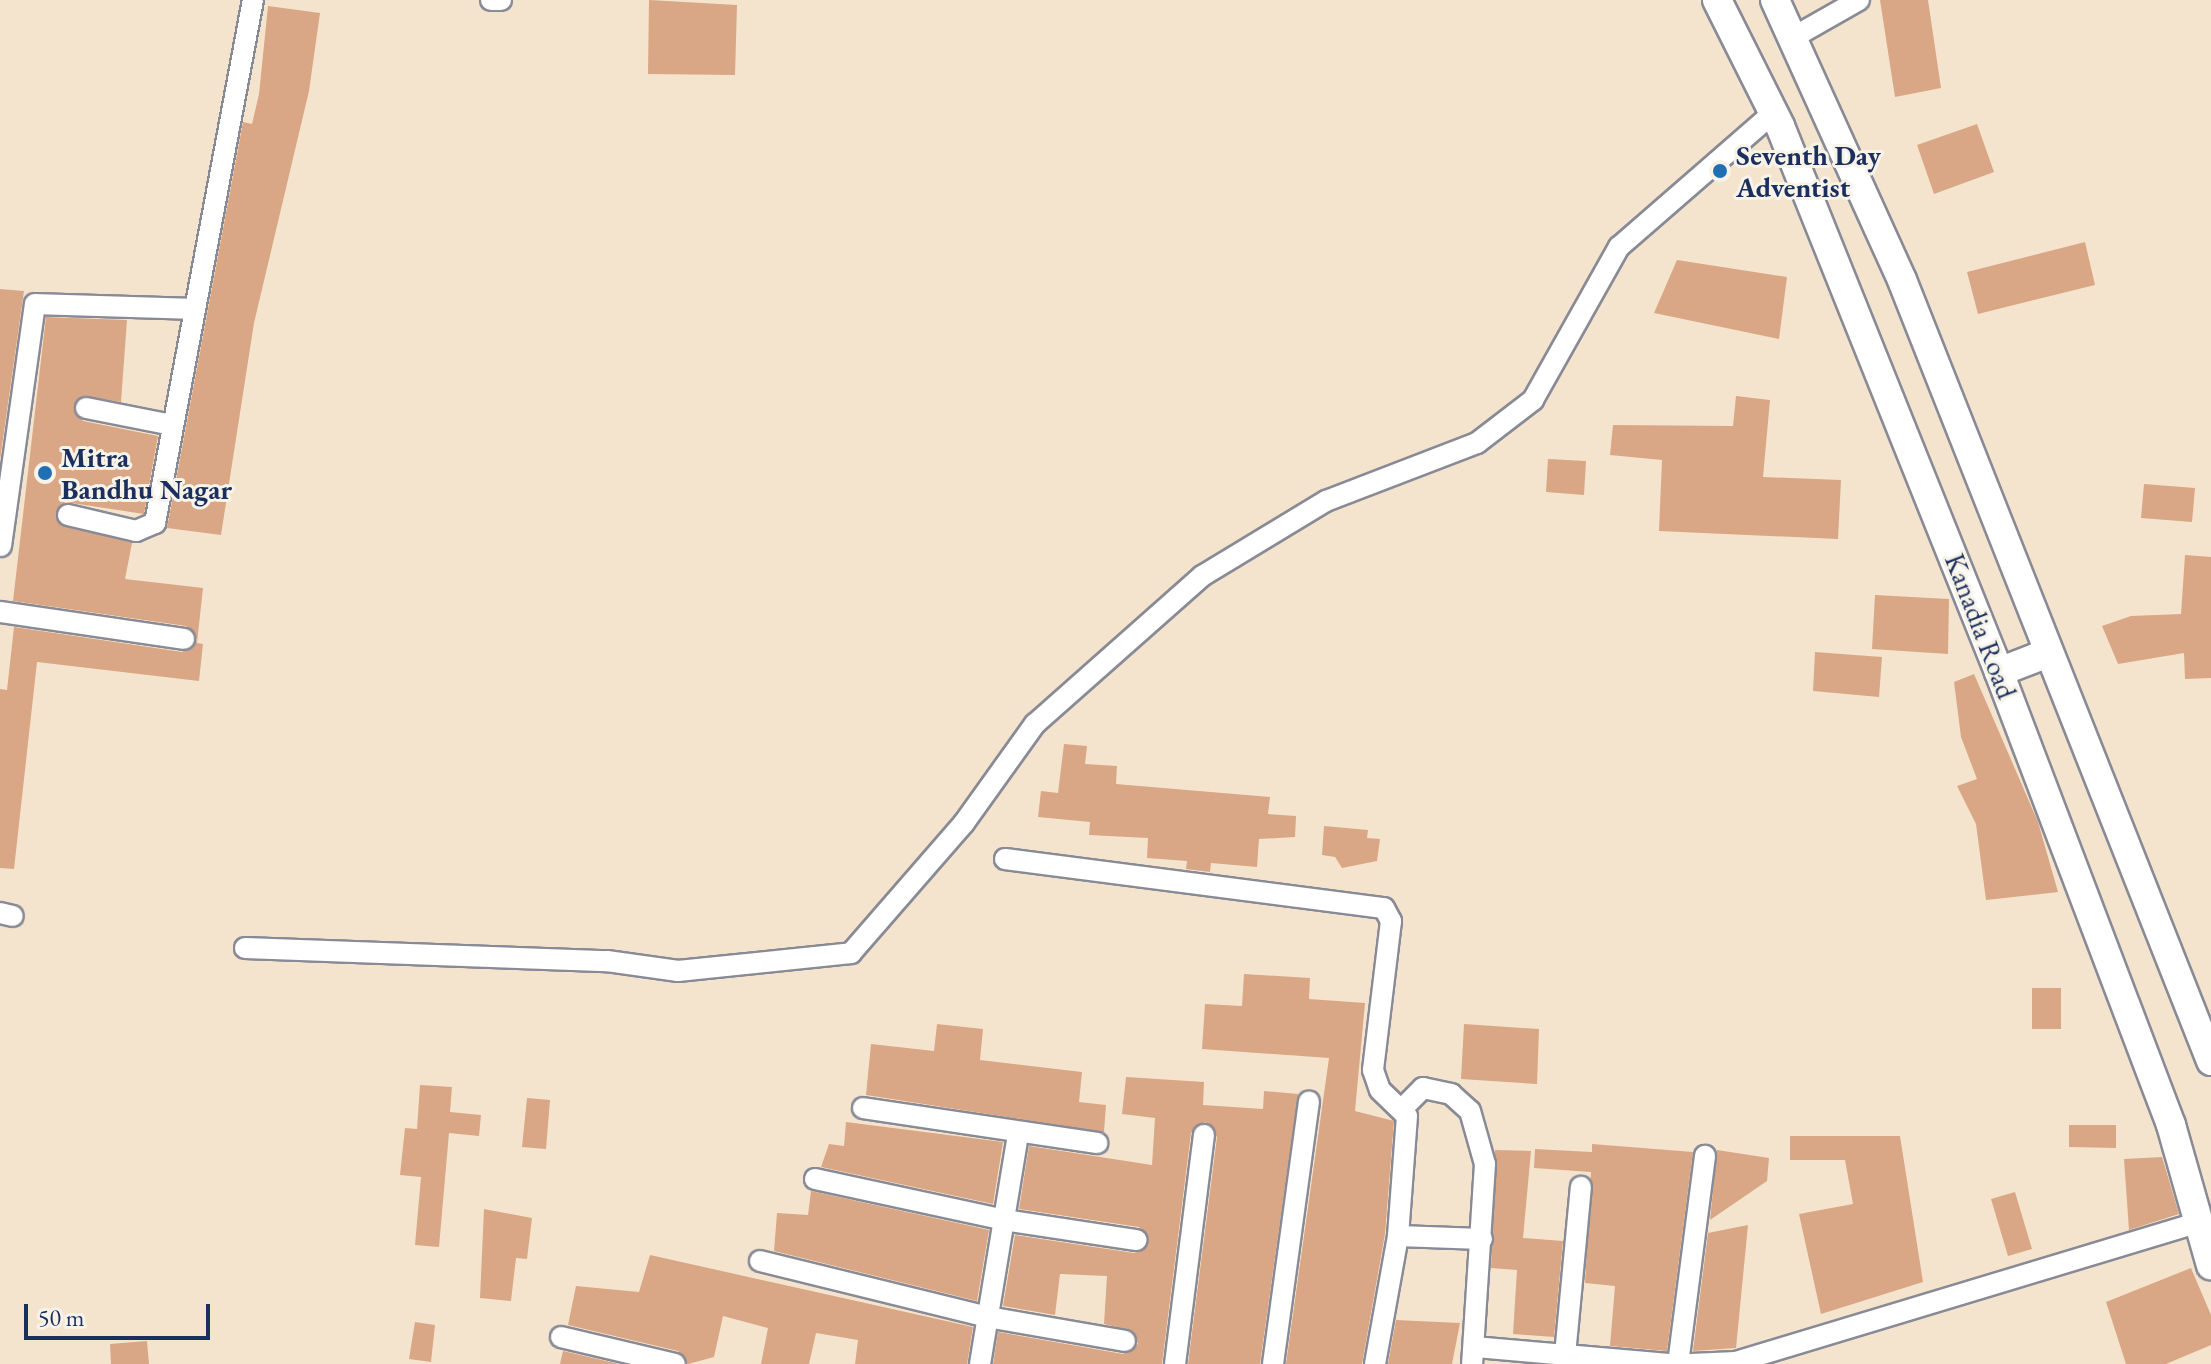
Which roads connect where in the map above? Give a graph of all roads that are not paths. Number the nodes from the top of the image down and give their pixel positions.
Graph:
1 (253, 0) edge
2 (491, 0) edge
3 (501, 0) edge
4 (1717, 0) edge
5 (1775, 0) edge
6 (1859, 0) edge
7 (1792, 38) junction
8 (1773, 113) junction
9 (195, 309) junction
10 (86, 408) dead end
11 (172, 425) junction
12 (68, 515) dead end
13 (0, 546) edge
14 (0, 552) edge
15 (0, 612) edge
16 (184, 639) dead end
17 (2048, 653) junction
18 (1999, 672) junction
19 (1005, 859) dead end
20 (245, 948) dead end
21 (2211, 1061) edge
22 (1309, 1101) dead end
23 (1404, 1107) junction
24 (863, 1108) dead end
25 (1018, 1134) junction
26 (1204, 1135) dead end
27 (1097, 1143) dead end
28 (1705, 1156) dead end
29 (2200, 1177) edge
30 (815, 1179) dead end
31 (1581, 1187) dead end
32 (1004, 1220) junction
33 (2199, 1222) junction
34 (1398, 1236) junction
35 (1482, 1239) junction
36 (1136, 1240) dead end
37 (760, 1261) dead end
38 (2211, 1265) edge
39 (988, 1317) junction
40 (561, 1337) dead end
41 (1125, 1341) dead end
42 (1473, 1355) edge
43 (1565, 1355) junction
44 (1784, 1356) edge
45 (675, 1364) edge
46 (980, 1364) edge
47 (1175, 1364) edge
48 (1273, 1364) edge
49 (1375, 1364) edge
50 (1670, 1364) edge
51 (1678, 1364) edge
52 (1691, 1364) edge

1 - 9 street
2 - 3 street
4 - 8 main road, Kanadia Road
5 - 7 main road, Kanadia Road
6 - 7 street
7 - 17 main road, Kanadia Road
8 - 18 main road, Kanadia Road
8 - 20 street
9 - 11 street
9 - 13 street
10 - 11 street
11 - 12 street
13 - 14 street
15 - 16 street
17 - 18 main road
17 - 21 main road, Kanadia Road
18 - 29 main road, Kanadia Road
19 - 23 street
22 - 48 street
23 - 34 street
23 - 35 street
24 - 25 street
25 - 27 street
25 - 32 street
26 - 47 street
28 - 51 street
29 - 33 main road, Kanadia Road
30 - 32 street
31 - 43 street
32 - 36 street
32 - 39 street
33 - 38 main road, Kanadia Road
33 - 44 street
34 - 35 street
34 - 49 street
35 - 42 street
37 - 39 street
39 - 41 street
39 - 46 street
40 - 45 street
42 - 43 street
43 - 50 street
44 - 52 street

